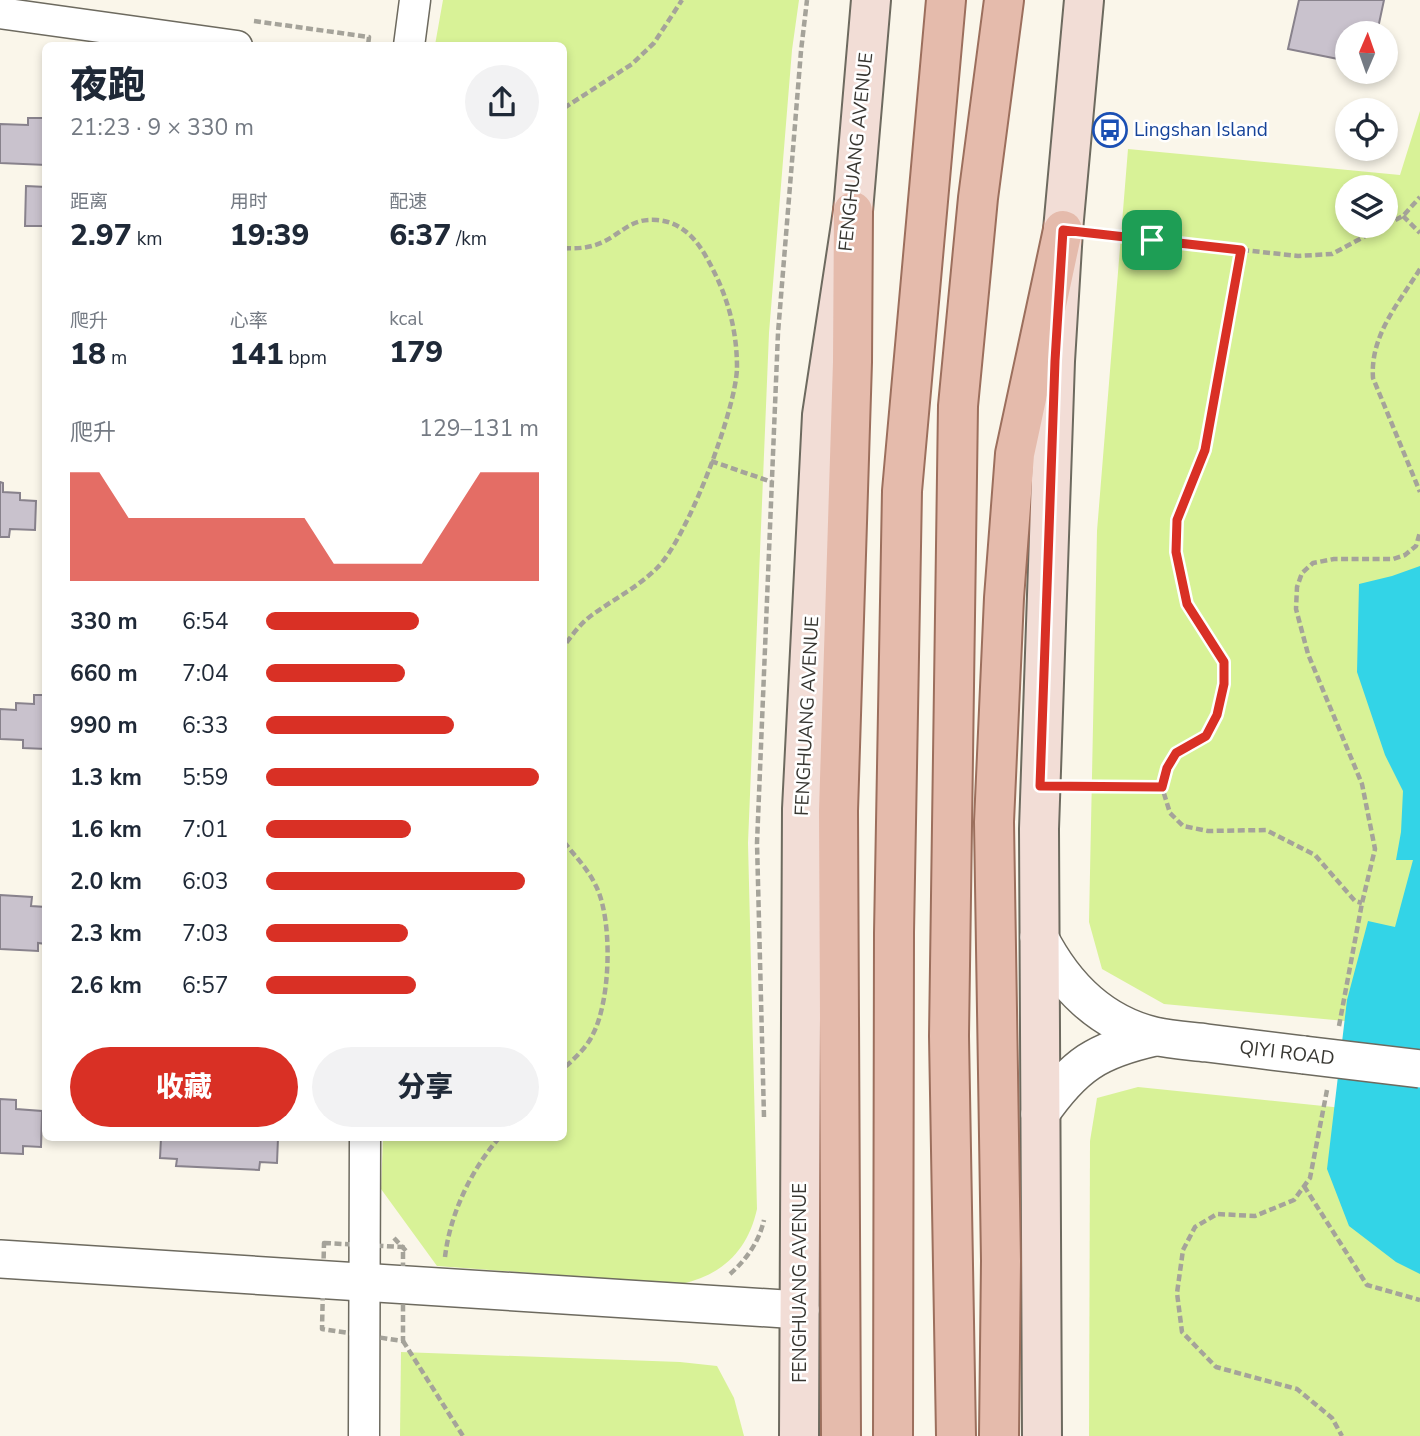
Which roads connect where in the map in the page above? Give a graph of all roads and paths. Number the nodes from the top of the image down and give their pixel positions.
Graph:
1 (415, 0) edge
2 (682, 0) edge
3 (807, 0) edge
4 (871, 0) edge
5 (946, 0) edge
6 (1004, 0) edge
7 (1084, 0) edge
8 (0, 13) edge
9 (369, 37) dead end
10 (208, 42) edge
11 (368, 42) edge
12 (410, 42) edge
13 (567, 106) edge
14 (1420, 197) edge
15 (852, 211) junction
16 (1403, 216) junction
17 (1398, 218) edge
18 (1063, 230) junction
19 (1420, 233) edge
20 (1361, 238) edge
21 (567, 248) edge
22 (1241, 250) junction
23 (1420, 270) edge
24 (711, 461) junction
25 (772, 482) junction
26 (1420, 492) edge
27 (1420, 532) edge
28 (1418, 546) edge
29 (567, 643) edge
30 (1040, 786) junction
31 (1162, 787) junction
32 (567, 846) edge
33 (1362, 903) junction
34 (1039, 937) junction
35 (1338, 1030) dead end
36 (1155, 1037) junction
37 (567, 1065) edge
38 (1420, 1069) edge
39 (1328, 1084) dead end
40 (1040, 1114) junction
41 (764, 1129) dead end
42 (365, 1141) edge
43 (497, 1141) edge
44 (1304, 1186) junction
45 (766, 1211) dead end
46 (391, 1232) dead end
47 (409, 1254) dead end
48 (0, 1259) edge
49 (444, 1265) dead end
50 (724, 1277) dead end
51 (363, 1282) junction
52 (1420, 1300) edge
53 (800, 1310) junction
54 (403, 1341) dead end
55 (364, 1436) edge
56 (463, 1436) edge
57 (799, 1436) edge
58 (841, 1436) edge
59 (893, 1436) edge
60 (956, 1436) edge
61 (999, 1436) edge
62 (1042, 1436) edge
63 (1342, 1436) edge

1 - 12 street
2 - 13 path
3 - 25 path
4 - 15 main road, FENGHUANG AVENUE
5 - 59 main road
6 - 60 main road
7 - 18 main road
8 - 10 street
9 - 11 path
14 - 16 path
15 - 53 main road, FENGHUANG AVENUE
15 - 58 main road
16 - 17 path
16 - 19 path
18 - 22 path
18 - 30 main road
18 - 61 main road
20 - 22 path
21 - 24 path
22 - 31 path
23 - 26 path
24 - 25 path
24 - 29 path
25 - 41 path
27 - 28 path
28 - 33 path
30 - 31 path
30 - 34 main road
31 - 33 path
32 - 37 path
33 - 35 path
34 - 36 street
34 - 40 main road
36 - 38 street, QIYI ROAD, bridge
36 - 40 street
39 - 44 path
40 - 62 main road
42 - 51 street
43 - 49 path
44 - 52 path
44 - 63 path
45 - 50 path
46 - 47 path
48 - 51 street
51 - 53 street
51 - 55 street
53 - 57 main road, FENGHUANG AVENUE
54 - 56 path

